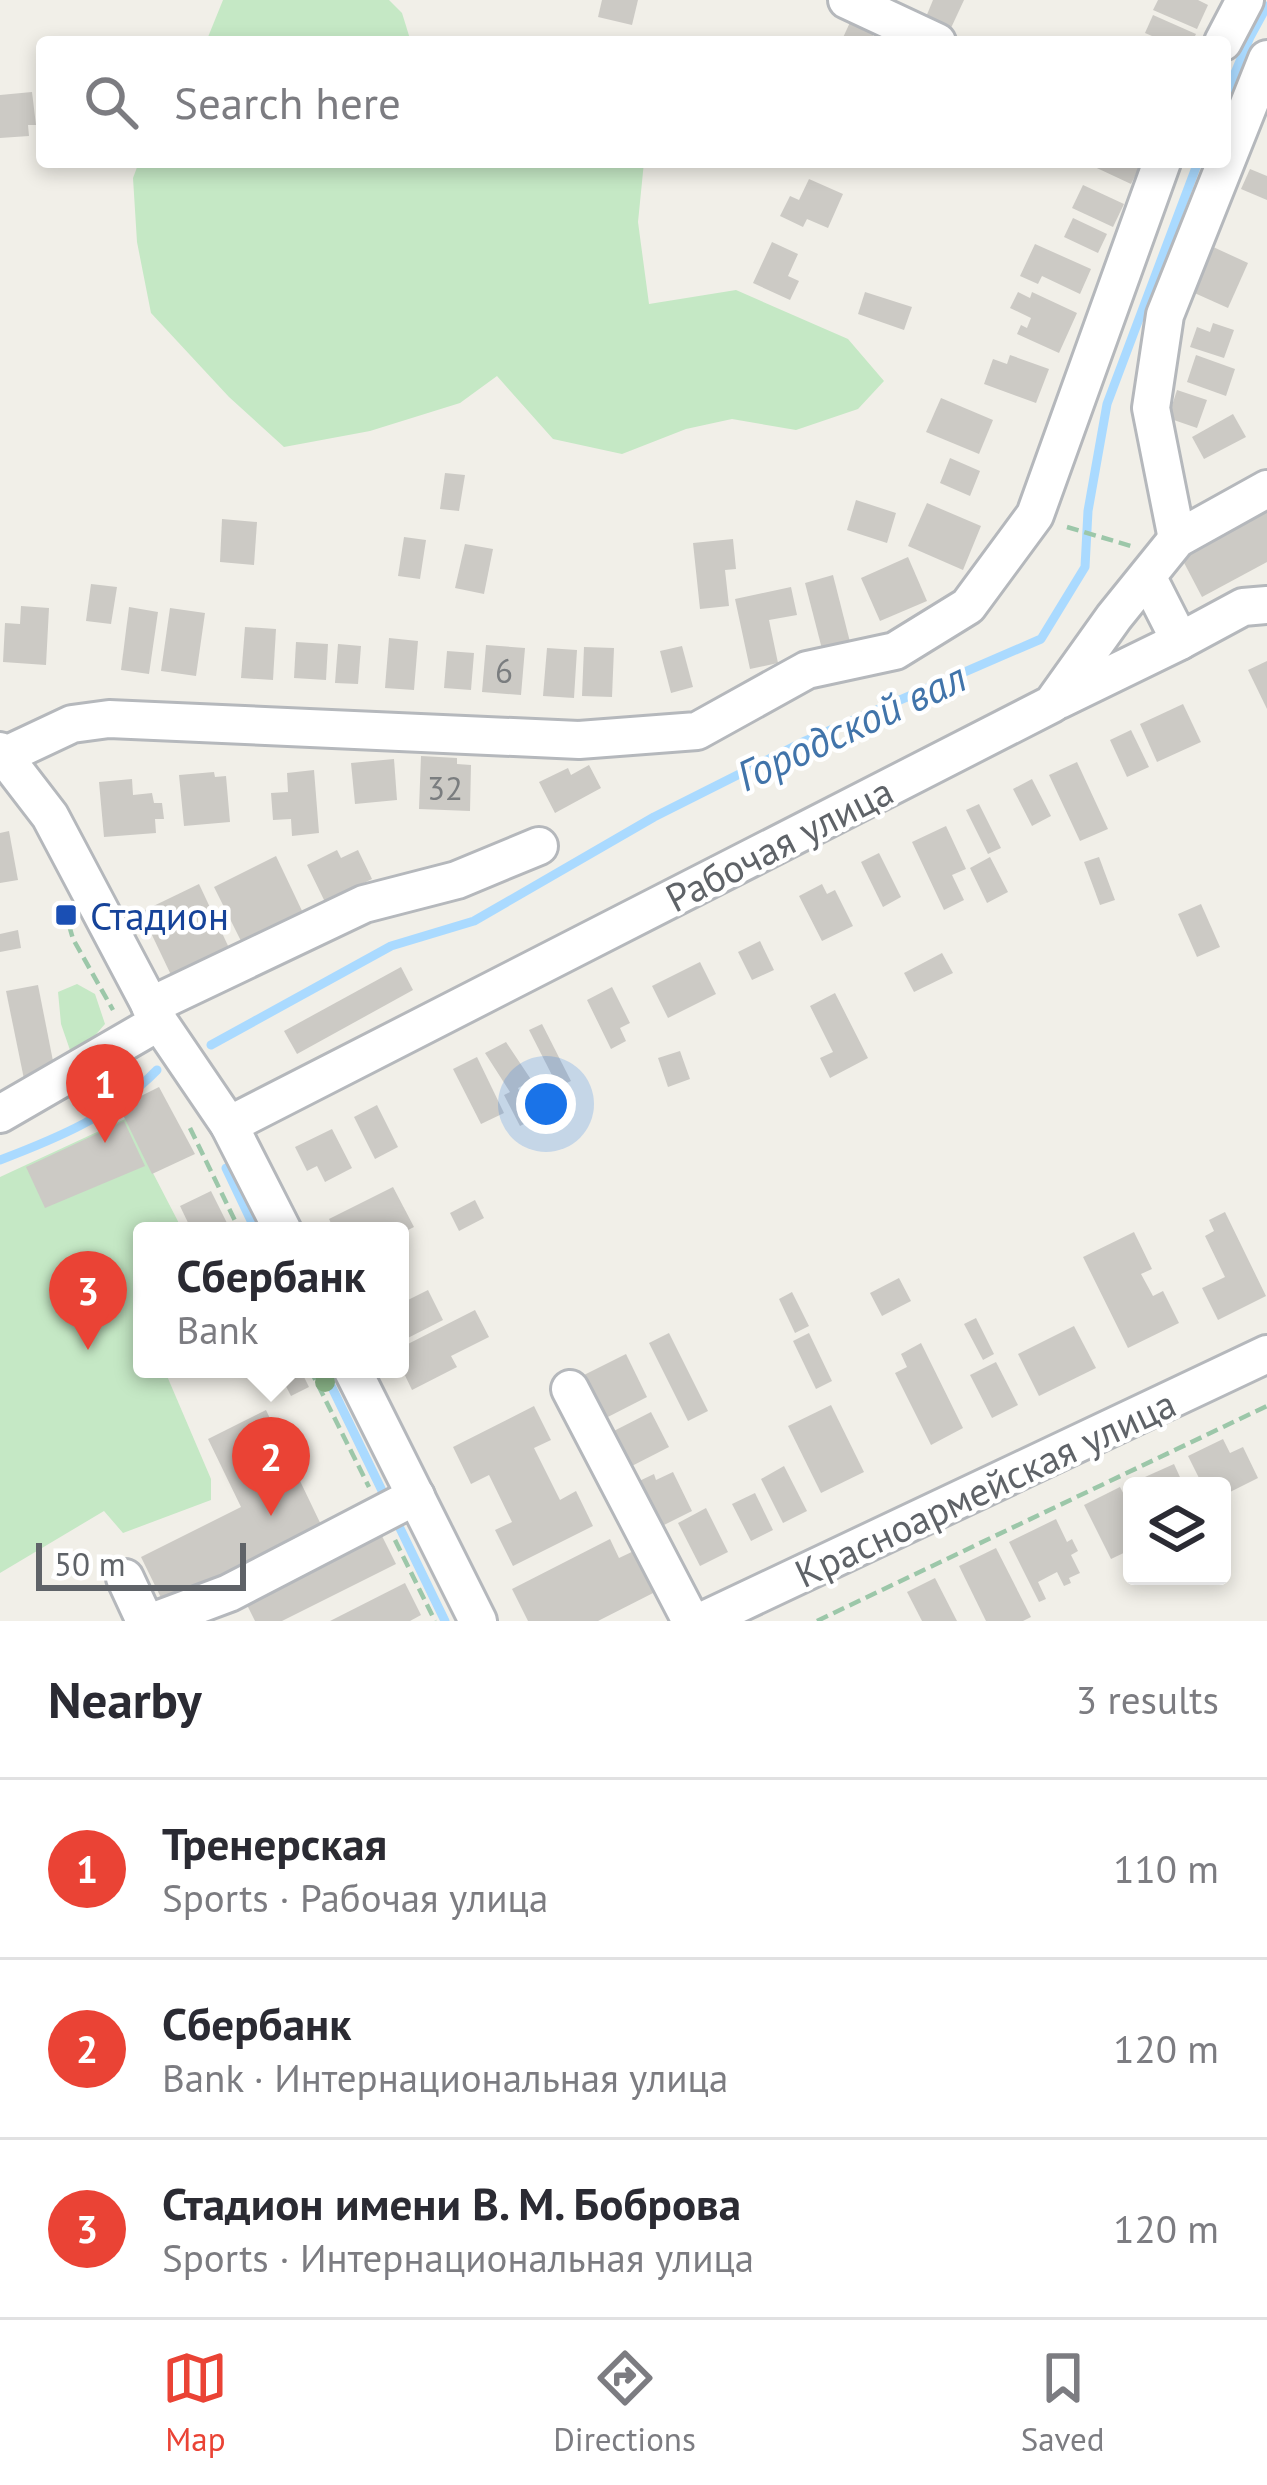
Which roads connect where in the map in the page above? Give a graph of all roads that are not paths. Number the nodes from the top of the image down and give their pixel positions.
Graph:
1 (847, 0) edge
2 (1246, 0) edge
3 (925, 36) edge
4 (1226, 36) edge
5 (1267, 58) edge
6 (1231, 149) edge
7 (1160, 168) edge
8 (1223, 168) edge
9 (1267, 489) edge
10 (1177, 538) junction
11 (1148, 578) junction
12 (1267, 605) edge
13 (1180, 641) junction
14 (1052, 704) junction
15 (3, 753) edge
16 (538, 846) dead end
17 (154, 1014) junction
18 (0, 1114) edge
19 (229, 1125) junction
20 (278, 1222) edge
21 (1267, 1354) edge
22 (357, 1378) edge
23 (570, 1389) dead end
24 (416, 1496) junction
25 (124, 1578) dead end
26 (145, 1621) edge
27 (154, 1621) edge
28 (478, 1621) edge
29 (691, 1621) edge
30 (702, 1621) edge

1 - 3 street
2 - 4 street
5 - 6 street
7 - 15 street
8 - 10 street
9 - 10 street, Рабочая улица
10 - 11 street, Рабочая улица
11 - 13 street
11 - 14 street, Рабочая улица
12 - 13 street
13 - 14 street
14 - 19 street, Рабочая улица
15 - 17 street
16 - 17 street
17 - 18 street
17 - 19 street
19 - 20 street
21 - 30 street, Красноармейская улица
22 - 24 street
23 - 29 street
24 - 27 street
24 - 28 street
25 - 26 street

